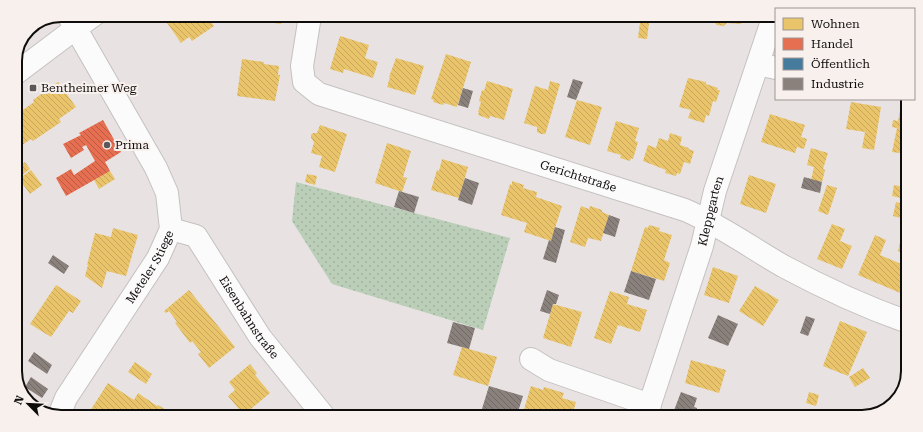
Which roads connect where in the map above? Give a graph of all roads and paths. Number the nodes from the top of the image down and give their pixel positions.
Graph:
1 (71, 22) edge
2 (73, 22) edge
3 (309, 22) edge
4 (772, 22) edge
5 (767, 66) edge
6 (22, 67) edge
7 (707, 220) junction
8 (171, 229) junction
9 (901, 319) edge
10 (531, 359) dead end
11 (62, 410) edge
12 (319, 410) edge
13 (648, 410) edge

1 - 6 street
2 - 8 street, Meteler Stiege
3 - 7 street, Gerichtstraße
4 - 5 street, Kleppgarten
5 - 7 street, Kleppgarten
7 - 9 street, Gerichtstraße
7 - 13 street, Kleppgarten
8 - 11 street, Meteler Stiege
8 - 12 street, Eisenbahnstraße
10 - 13 street, Kleppgarten

